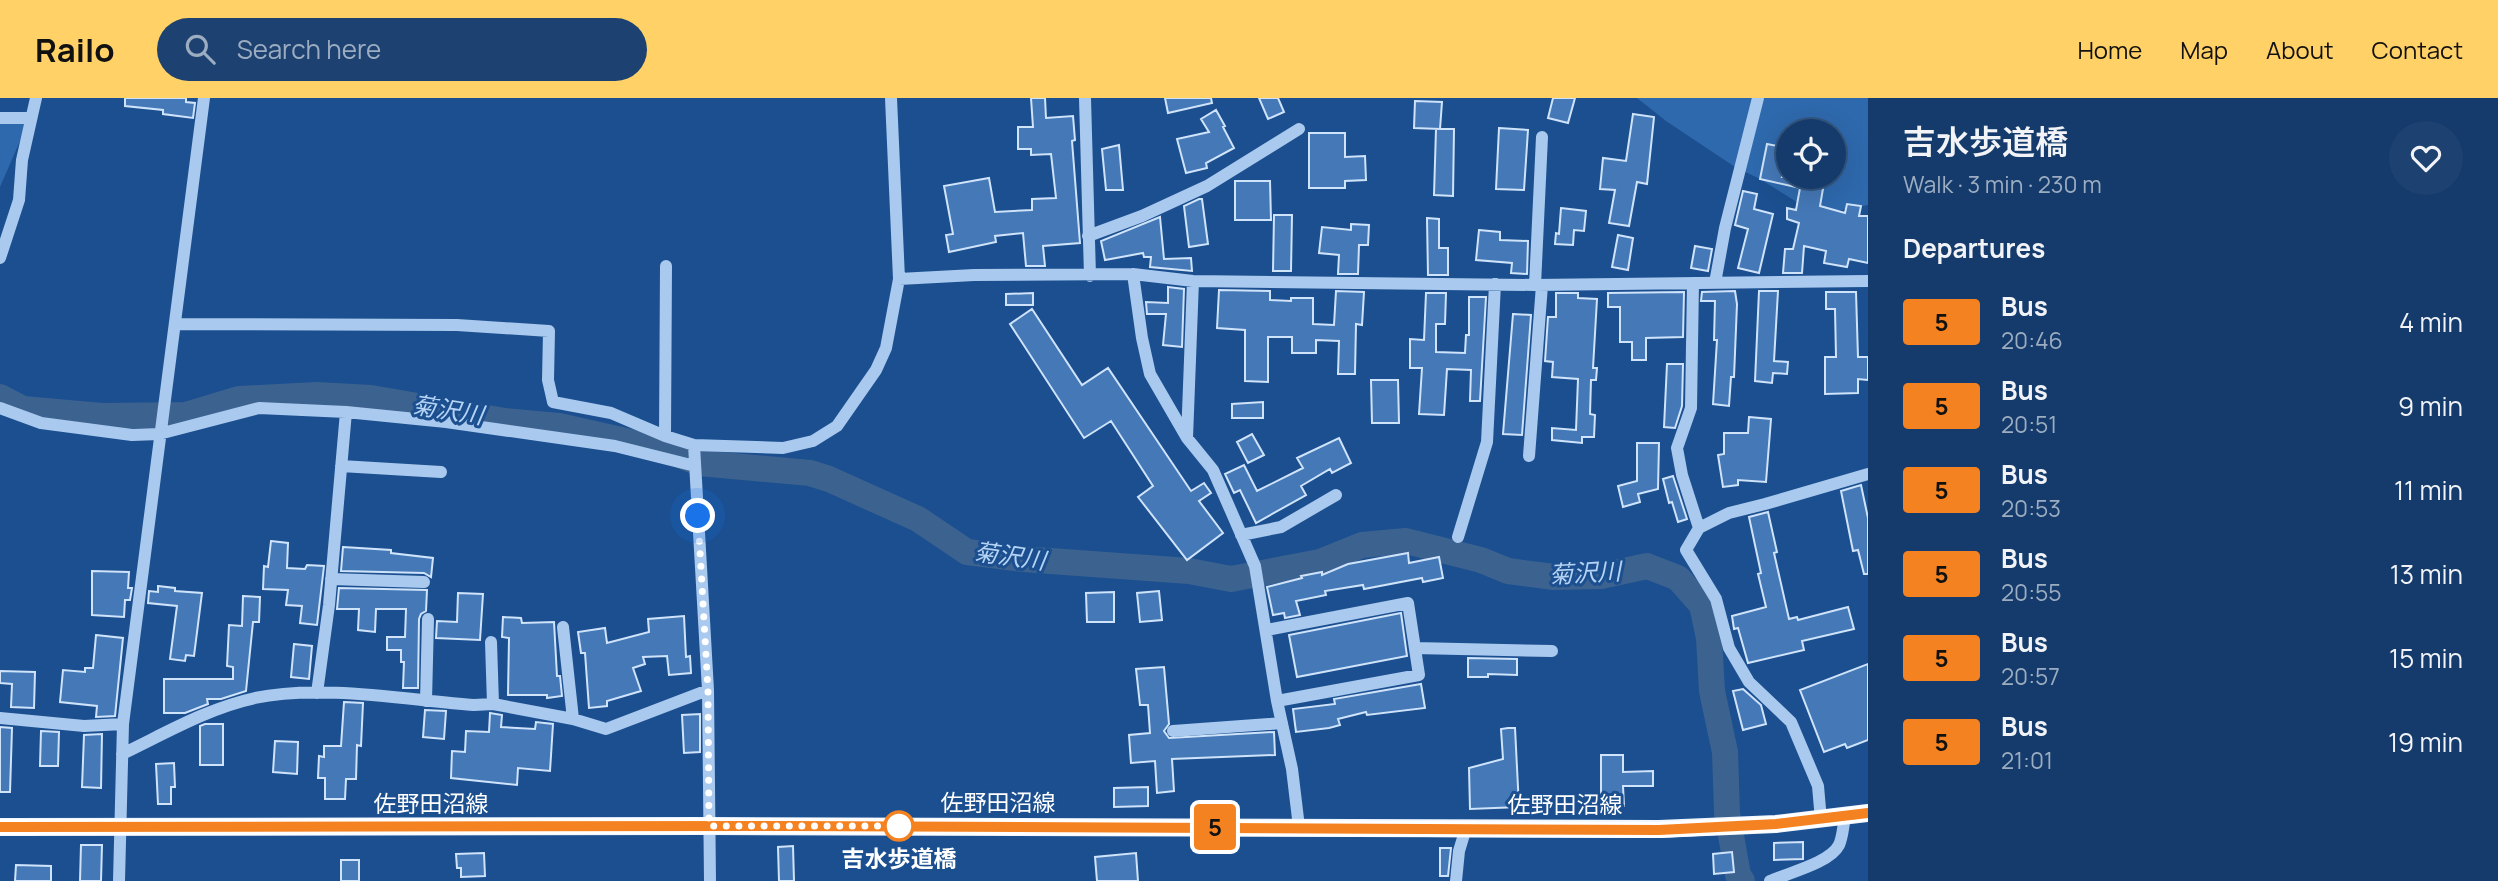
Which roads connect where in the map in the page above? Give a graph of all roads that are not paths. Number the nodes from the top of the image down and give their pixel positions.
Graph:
1 (36, 98) edge
2 (204, 98) edge
3 (891, 98) edge
4 (1085, 98) edge
5 (1758, 98) edge
6 (0, 118) edge
7 (30, 118) junction
8 (1299, 129) dead end
9 (1542, 136) dead end
10 (1088, 236) junction
11 (0, 258) edge
12 (666, 266) dead end
13 (1133, 274) junction
14 (1090, 276) junction
15 (899, 279) junction
16 (1193, 281) junction
17 (1868, 281) edge
18 (1693, 283) junction
19 (1715, 283) junction
20 (1495, 284) junction
21 (1539, 285) junction
22 (176, 324) junction
23 (0, 408) edge
24 (345, 412) junction
25 (159, 434) junction
26 (665, 436) junction
27 (1188, 438) junction
28 (694, 445) junction
29 (1529, 456) dead end
30 (341, 466) junction
31 (695, 466) junction
32 (442, 472) dead end
33 (1868, 474) edge
34 (1336, 495) dead end
35 (1699, 528) junction
36 (1241, 535) junction
37 (1458, 537) dead end
38 (331, 579) junction
39 (424, 582) dead end
40 (428, 619) dead end
41 (563, 627) dead end
42 (1267, 630) junction
43 (491, 642) dead end
44 (1416, 649) junction
45 (1552, 651) dead end
46 (708, 690) junction
47 (317, 692) junction
48 (426, 701) junction
49 (1278, 701) junction
50 (493, 704) junction
51 (0, 718) edge
52 (573, 719) junction
53 (1282, 723) junction
54 (123, 724) junction
55 (1173, 731) dead end
56 (122, 754) junction
57 (1868, 813) edge
58 (1845, 817) junction
59 (1821, 820) junction
60 (709, 826) junction
61 (0, 827) edge
62 (120, 827) junction
63 (1298, 827) junction
64 (1466, 828) junction
65 (119, 881) edge
66 (710, 881) edge
67 (1456, 881) edge
68 (1770, 881) edge

1 - 7 street
2 - 22 street
3 - 15 street
4 - 10 street
5 - 19 street
6 - 7 street
7 - 11 street
8 - 10 street
9 - 21 street
10 - 14 street
12 - 26 street
13 - 14 street
13 - 16 street
13 - 27 street
14 - 15 street
15 - 28 street
16 - 20 street
16 - 27 street
17 - 19 street
18 - 19 street
18 - 21 street
18 - 35 street
20 - 21 street
20 - 37 street
21 - 29 street
22 - 25 street
22 - 26 street
23 - 25 street
24 - 25 street
24 - 30 street
24 - 31 street
25 - 54 street
26 - 28 street
27 - 36 street
28 - 31 street
30 - 32 street
30 - 38 street
31 - 46 street
33 - 35 street
34 - 36 street
35 - 59 street
36 - 42 street
38 - 39 street
38 - 47 street
40 - 48 street
41 - 52 street
42 - 44 street
42 - 49 street
43 - 50 street
44 - 45 street
44 - 49 street
46 - 52 street
46 - 60 street
47 - 48 street
47 - 56 street
48 - 50 street
49 - 53 street
50 - 52 street
51 - 54 street
53 - 55 street
53 - 63 street
54 - 56 street
56 - 62 street
57 - 58 main road, 佐野田沼線
58 - 59 main road, 佐野田沼線
58 - 68 street
59 - 64 main road, 佐野田沼線
60 - 62 main road, 佐野田沼線
60 - 63 main road, 佐野田沼線
60 - 66 street
61 - 62 main road, 佐野田沼線
62 - 65 street
63 - 64 main road, 佐野田沼線
64 - 67 street

